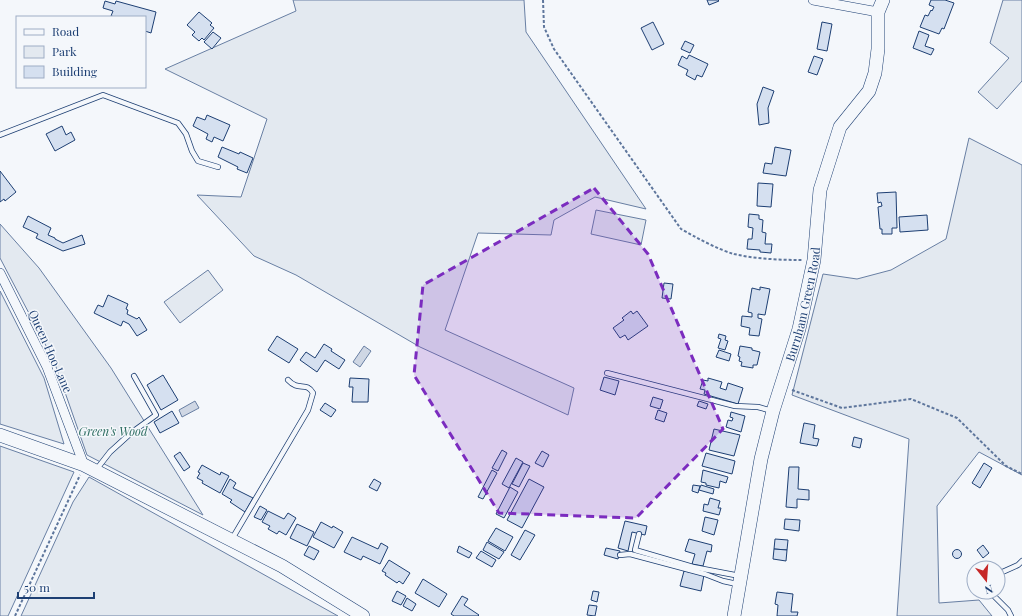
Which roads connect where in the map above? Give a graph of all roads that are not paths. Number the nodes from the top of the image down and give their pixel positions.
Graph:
1 (813, 0) edge
2 (880, 6) edge
3 (0, 135) edge
4 (218, 168) dead end
5 (0, 272) edge
6 (607, 372) dead end
7 (134, 376) dead end
8 (288, 380) dead end
9 (773, 411) junction
10 (0, 435) edge
11 (90, 468) junction
12 (639, 534) dead end
13 (231, 540) junction
14 (620, 555) dead end
15 (1022, 561) edge
16 (1006, 570) edge
17 (740, 580) junction
18 (998, 600) edge
19 (363, 616) edge
20 (734, 616) edge
21 (1011, 616) edge

1 - 2 street
2 - 9 street, Burnham Green Road
3 - 4 lane
5 - 11 street, Queen Hoo Lane
6 - 9 lane
7 - 11 lane
8 - 13 lane
9 - 17 street, Burnham Green Road
10 - 11 street
11 - 13 street
12 - 17 lane
13 - 19 street
14 - 17 lane
15 - 16 lane
17 - 20 street, Burnham Green Road
18 - 21 lane

